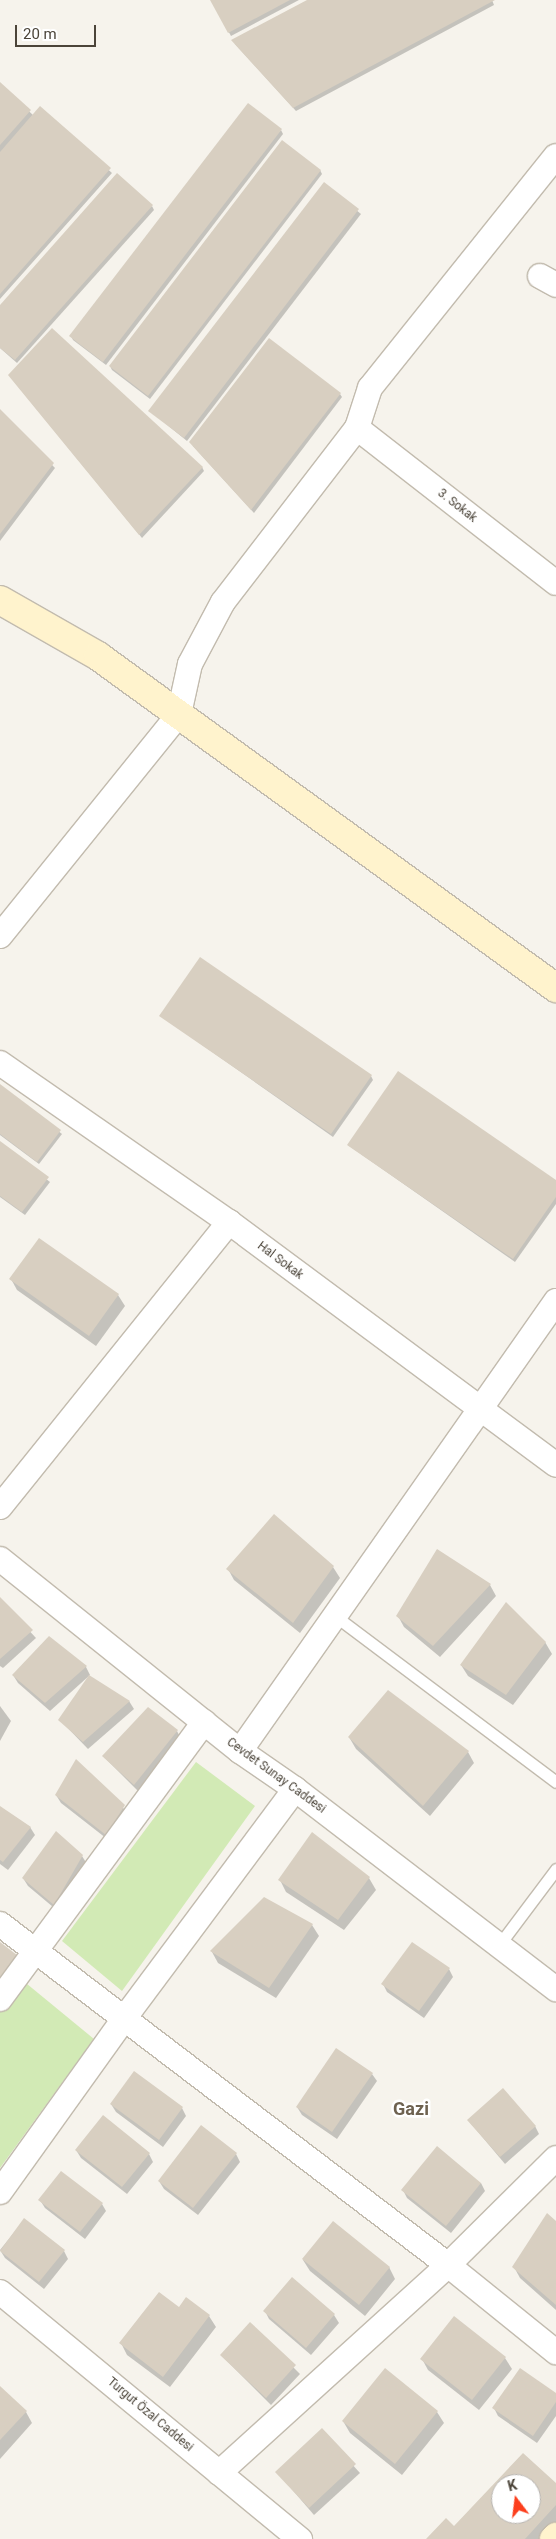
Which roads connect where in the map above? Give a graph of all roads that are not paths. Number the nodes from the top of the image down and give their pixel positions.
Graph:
1 (556, 156) edge
2 (358, 428) junction
3 (556, 583) edge
4 (0, 600) edge
5 (179, 714) junction
6 (0, 936) edge
7 (556, 988) edge
8 (0, 1063) edge
9 (229, 1222) junction
10 (556, 1301) edge
11 (479, 1410) junction
12 (556, 1465) edge
13 (0, 1506) edge
14 (0, 1559) edge
15 (335, 1616) junction
16 (204, 1722) junction
17 (240, 1752) junction
18 (556, 1782) edge
19 (295, 1789) junction
20 (556, 1869) edge
21 (0, 1924) edge
22 (499, 1945) junction
23 (34, 1950) junction
24 (556, 1989) edge
25 (0, 1999) edge
26 (123, 2020) junction
27 (556, 2158) edge
28 (0, 2192) edge
29 (448, 2265) junction
30 (0, 2292) edge
31 (556, 2352) edge
32 (219, 2473) junction
33 (300, 2539) edge

1 - 2 street
2 - 3 street, 3. Sokak
2 - 5 street
4 - 5 street
5 - 6 street
5 - 7 street
8 - 9 street, Hal Sokak
9 - 11 street, Hal Sokak
9 - 13 street
10 - 11 street
11 - 12 street, Hal Sokak
11 - 15 street
14 - 16 street, Cevdet Sunay Caddesi
15 - 17 street
15 - 18 lane
16 - 17 street, Cevdet Sunay Caddesi
16 - 23 street
17 - 19 street, Cevdet Sunay Caddesi
19 - 22 street, Cevdet Sunay Caddesi
19 - 26 street
20 - 22 lane
21 - 23 street
22 - 24 street, Cevdet Sunay Caddesi
23 - 25 street
23 - 26 street
26 - 28 street
26 - 29 street
27 - 29 street
29 - 31 street
29 - 32 street
30 - 32 street, Turgut Özal Caddesi
32 - 33 street, Turgut Özal Caddesi

